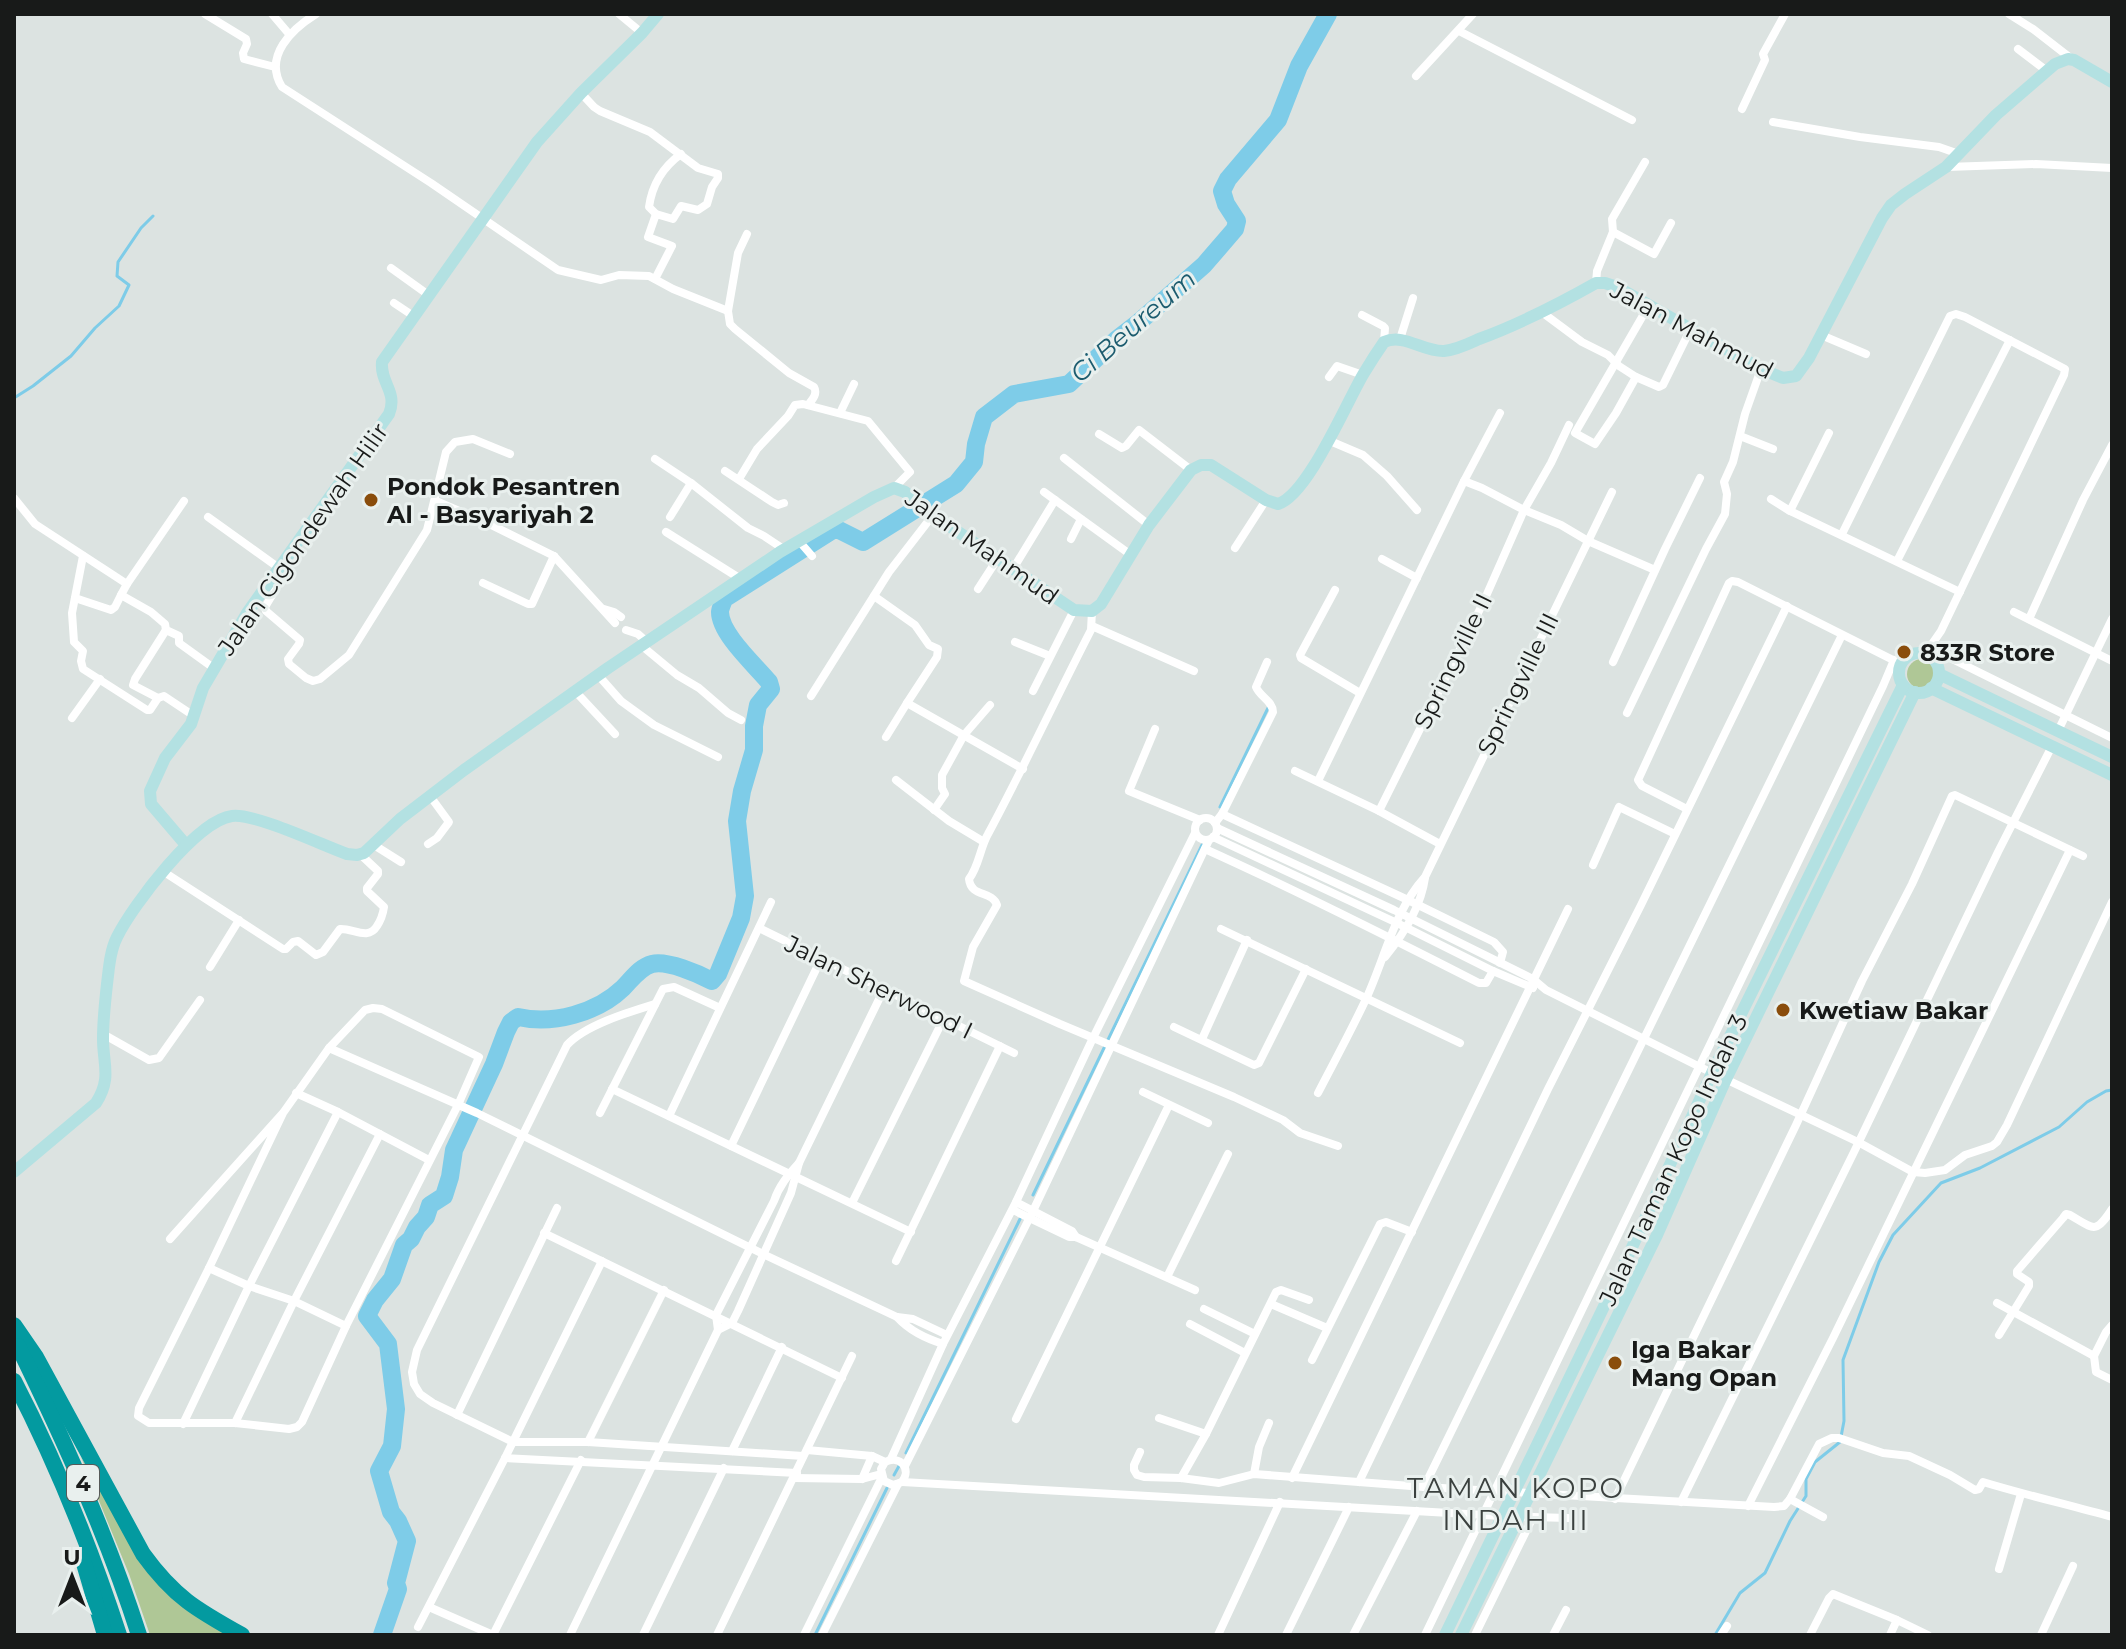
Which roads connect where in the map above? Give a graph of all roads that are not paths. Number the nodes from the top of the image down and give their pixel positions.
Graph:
1 (205, 14) edge
2 (272, 14) edge
3 (316, 14) edge
4 (619, 14) edge
5 (658, 14) edge
6 (1785, 14) edge
7 (2009, 14) edge
8 (1468, 16) edge
9 (1459, 31) junction
10 (642, 33) junction
11 (289, 34) junction
12 (2018, 49) dead end
13 (2075, 61) junction
14 (275, 67) junction
15 (2047, 71) junction
16 (1416, 76) dead end
17 (2112, 82) edge
18 (581, 93) junction
19 (1742, 109) dead end
20 (1632, 120) dead end
21 (1773, 122) dead end
22 (681, 154) junction
23 (1959, 154) junction
24 (1645, 162) dead end
25 (1946, 167) junction
26 (2112, 168) edge
27 (707, 204) junction
28 (716, 211) dead end
29 (656, 214) junction
30 (482, 219) junction
31 (1671, 223) dead end
32 (1613, 232) junction
33 (747, 234) dead end
34 (391, 268) dead end
35 (655, 279) junction
36 (1596, 283) junction
37 (430, 296) junction
38 (1413, 298) dead end
39 (394, 303) dead end
40 (1649, 305) junction
41 (728, 311) junction
42 (1543, 313) junction
43 (1362, 315) dead end
44 (415, 317) junction
45 (1691, 328) junction
46 (1821, 335) junction
47 (1400, 339) junction
48 (2010, 340) junction
49 (1384, 342) junction
50 (1866, 354) dead end
51 (1616, 363) junction
52 (1761, 369) junction
53 (1363, 375) junction
54 (1329, 377) dead end
55 (1636, 377) junction
56 (854, 384) dead end
57 (808, 405) junction
58 (840, 413) junction
59 (1500, 413) dead end
60 (1569, 425) dead end
61 (1829, 433) dead end
62 (1099, 434) dead end
63 (1740, 436) junction
64 (1330, 441) junction
65 (2112, 445) edge
66 (1773, 449) dead end
67 (510, 454) dead end
68 (1064, 458) dead end
69 (655, 459) dead end
70 (1191, 470) junction
71 (725, 471) dead end
72 (1700, 478) dead end
73 (739, 479) junction
74 (1464, 481) junction
75 (691, 483) junction
76 (894, 488) junction
77 (1044, 492) dead end
78 (1612, 492) dead end
79 (14, 498) edge
80 (1771, 499) dead end
81 (1055, 500) junction
82 (1266, 500) junction
83 (184, 501) dead end
84 (436, 501) junction
85 (784, 503) dead end
86 (1417, 510) dead end
87 (1524, 510) junction
88 (1790, 511) junction
89 (931, 514) junction
90 (208, 517) dead end
91 (670, 517) dead end
92 (1081, 519) junction
93 (1149, 525) junction
94 (666, 532) dead end
95 (1842, 534) junction
96 (1071, 539) dead end
97 (1588, 541) junction
98 (1235, 548) dead end
99 (784, 555) junction
100 (1131, 555) junction
101 (83, 556) junction
102 (554, 556) junction
103 (998, 558) junction
104 (1382, 559) dead end
105 (1897, 561) junction
106 (279, 568) junction
107 (1013, 569) junction
108 (1655, 570) junction
109 (1417, 578) junction
110 (739, 580) junction
111 (483, 583) dead end
112 (127, 584) junction
113 (267, 584) junction
114 (978, 589) dead end
115 (1335, 590) dead end
116 (1960, 592) junction
117 (121, 595) junction
118 (874, 596) junction
119 (75, 598) junction
120 (1787, 606) junction
121 (1074, 610) junction
122 (1092, 611) junction
123 (2014, 612) dead end
124 (2029, 619) junction
125 (2112, 619) edge
126 (618, 620) dead end
127 (1092, 626) junction
128 (628, 627) dead end
129 (166, 630) junction
130 (1842, 635) junction
131 (642, 640) junction
132 (1015, 642) dead end
133 (1928, 651) junction
134 (2096, 653) junction
135 (1050, 656) junction
136 (2112, 661) edge
137 (1267, 662) dead end
138 (1613, 662) dead end
139 (1898, 662) junction
140 (215, 669) junction
141 (1194, 671) dead end
142 (1939, 674) junction
143 (598, 675) junction
144 (100, 679) junction
145 (1903, 685) junction
146 (1931, 688) junction
147 (575, 691) junction
148 (1033, 691) dead end
149 (1915, 692) junction
150 (1360, 693) junction
151 (811, 696) dead end
152 (158, 698) junction
153 (907, 703) junction
154 (990, 705) dead end
155 (1627, 713) dead end
156 (194, 716) junction
157 (2066, 716) junction
158 (72, 718) dead end
159 (741, 720) dead end
160 (1155, 729) dead end
161 (2058, 731) junction
162 (615, 734) dead end
163 (964, 735) junction
164 (886, 737) dead end
165 (2112, 738) edge
166 (2052, 746) junction
167 (718, 757) dead end
168 (2112, 757) edge
169 (1023, 769) junction
170 (1295, 771) dead end
171 (2112, 775) edge
172 (896, 780) dead end
173 (1318, 781) junction
174 (430, 796) junction
175 (1687, 809) junction
176 (934, 810) junction
177 (1379, 811) junction
178 (1222, 814) junction
179 (1200, 820) junction
180 (2014, 823) junction
181 (1216, 825) junction
182 (1195, 833) junction
183 (1675, 834) junction
184 (1211, 839) junction
185 (984, 842) junction
186 (428, 844) dead end
187 (1440, 844) junction
188 (186, 845) junction
189 (374, 845) junction
190 (1205, 849) junction
191 (2070, 850) junction
192 (2083, 856) dead end
193 (349, 858) junction
194 (401, 862) dead end
195 (1593, 865) dead end
196 (164, 872) junction
197 (1425, 877) junction
198 (1408, 900) junction
199 (771, 902) dead end
200 (2112, 902) edge
201 (1417, 905) junction
202 (1568, 909) dead end
203 (239, 920) junction
204 (1403, 920) junction
205 (759, 928) junction
206 (1221, 929) dead end
207 (1766, 931) junction
208 (1779, 937) junction
209 (1394, 939) junction
210 (1247, 940) junction
211 (821, 959) junction
212 (1500, 963) junction
213 (210, 967) dead end
214 (1306, 969) junction
215 (1493, 971) junction
216 (1531, 983) junction
217 (884, 989) junction
218 (1366, 998) junction
219 (200, 1000) dead end
220 (655, 1004) junction
221 (720, 1008) junction
222 (1587, 1010) junction
223 (944, 1018) junction
224 (1174, 1027) dead end
225 (103, 1034) junction
226 (1202, 1039) junction
227 (1644, 1039) junction
228 (1460, 1043) dead end
229 (1000, 1046) junction
230 (329, 1048) junction
231 (1014, 1053) dead end
232 (1087, 1054) junction
233 (1102, 1061) junction
234 (1706, 1070) junction
235 (1726, 1079) junction
236 (612, 1089) junction
237 (1143, 1092) dead end
238 (296, 1093) junction
239 (1318, 1093) dead end
240 (1169, 1105) junction
241 (461, 1106) junction
242 (338, 1112) junction
243 (283, 1113) junction
244 (600, 1113) dead end
245 (1801, 1114) junction
246 (669, 1116) junction
247 (1208, 1123) dead end
248 (380, 1134) junction
249 (522, 1137) junction
250 (1858, 1142) junction
251 (731, 1146) junction
252 (1338, 1146) dead end
253 (1228, 1154) dead end
254 (429, 1160) junction
255 (14, 1172) edge
256 (1913, 1172) junction
257 (792, 1176) junction
258 (852, 1203) junction
259 (1014, 1206) junction
260 (557, 1208) dead end
261 (2112, 1209) edge
262 (1031, 1214) junction
263 (911, 1232) junction
264 (1412, 1232) junction
265 (544, 1233) junction
266 (170, 1239) dead end
267 (1100, 1247) junction
268 (749, 1248) junction
269 (765, 1255) junction
270 (1607, 1258) junction
271 (602, 1261) junction
272 (896, 1261) dead end
273 (1623, 1267) junction
274 (209, 1268) junction
275 (1167, 1277) junction
276 (249, 1286) junction
277 (664, 1290) junction
278 (1195, 1290) dead end
279 (1309, 1300) dead end
280 (294, 1301) junction
281 (1997, 1303) dead end
282 (1271, 1304) junction
283 (1204, 1309) dead end
284 (2013, 1312) junction
285 (716, 1315) junction
286 (732, 1323) junction
287 (1190, 1324) dead end
288 (14, 1325) edge
289 (2112, 1325) edge
290 (346, 1326) junction
291 (1327, 1328) junction
292 (718, 1330) junction
293 (1255, 1334) junction
294 (1999, 1335) dead end
295 (14, 1337) edge
296 (945, 1339) junction
297 (782, 1347) junction
298 (1245, 1353) junction
299 (852, 1356) dead end
300 (2094, 1356) junction
301 (1312, 1360) dead end
302 (842, 1378) junction
303 (2112, 1380) edge
304 (14, 1381) edge
305 (457, 1415) junction
306 (1159, 1418) dead end
307 (1016, 1419) dead end
308 (235, 1423) junction
309 (1269, 1423) dead end
310 (183, 1424) junction
311 (1206, 1434) junction
312 (513, 1442) junction
313 (588, 1442) junction
314 (661, 1447) junction
315 (732, 1451) junction
316 (1140, 1452) dead end
317 (805, 1453) junction
318 (872, 1456) junction
319 (505, 1458) junction
320 (581, 1460) junction
321 (888, 1460) junction
322 (654, 1464) junction
323 (54, 1466) junction
324 (905, 1466) junction
325 (724, 1468) junction
326 (1254, 1474) junction
327 (796, 1475) junction
328 (881, 1475) junction
329 (1181, 1478) junction
330 (1292, 1478) junction
331 (862, 1479) junction
332 (902, 1481) junction
333 (1359, 1482) junction
334 (1219, 1483) junction
335 (1424, 1487) junction
336 (1493, 1492) junction
337 (1514, 1493) junction
338 (1531, 1493) junction
339 (2021, 1494) junction
340 (1216, 1499) junction
341 (1615, 1499) junction
342 (1792, 1500) junction
343 (1280, 1502) junction
344 (1681, 1502) junction
345 (1748, 1506) junction
346 (1349, 1507) junction
347 (1417, 1511) junction
348 (1482, 1515) junction
349 (1502, 1516) junction
350 (1527, 1517) junction
351 (1823, 1517) dead end
352 (2112, 1517) edge
353 (1568, 1518) dead end
354 (2073, 1566) dead end
355 (1999, 1569) dead end
356 (429, 1607) junction
357 (1566, 1610) dead end
358 (1897, 1620) junction
359 (1727, 1626) dead end
360 (418, 1627) dead end
361 (105, 1635) edge
362 (119, 1635) edge
363 (139, 1635) edge
364 (242, 1635) edge
365 (493, 1635) edge
366 (570, 1635) edge
367 (643, 1635) edge
368 (717, 1635) edge
369 (804, 1635) edge
370 (822, 1635) edge
371 (1218, 1635) edge
372 (1286, 1635) edge
373 (1353, 1635) edge
374 (1425, 1635) edge
375 (1445, 1635) edge
376 (1461, 1635) edge
377 (1475, 1635) edge
378 (1553, 1635) edge
379 (1721, 1635) edge
380 (1810, 1635) edge
381 (1890, 1635) edge
382 (1928, 1635) edge
383 (2041, 1635) edge

1 - 14 street
2 - 11 street
3 - 11 street
4 - 10 street
5 - 10 street, Jalan Cigondewah Hilir
6 - 19 street
7 - 13 street
8 - 9 street
9 - 16 street
9 - 20 street
10 - 18 street, Jalan Cigondewah Hilir
11 - 14 street
12 - 15 street
13 - 15 street, Jalan Mahmud
13 - 17 street
14 - 30 street
15 - 23 street, Jalan Mahmud
18 - 22 street
18 - 30 street, Jalan Cigondewah Hilir
21 - 23 street
22 - 27 street
22 - 29 street
23 - 25 street, Jalan Mahmud
24 - 32 street
25 - 26 street
25 - 46 street, Jalan Mahmud
27 - 28 street
27 - 29 street
29 - 35 street
30 - 35 street
30 - 37 street, Jalan Cigondewah Hilir
31 - 32 street
32 - 36 street
33 - 41 street
34 - 37 street
35 - 41 street
36 - 40 street, Jalan Mahmud
36 - 42 street, Jalan Mahmud
37 - 44 street, Jalan Cigondewah Hilir
38 - 47 street
39 - 44 street
40 - 45 street, Jalan Mahmud
40 - 51 street
41 - 57 street
42 - 47 street, Jalan Mahmud
42 - 51 street
43 - 49 street
44 - 106 street, Jalan Cigondewah Hilir
45 - 52 street, Jalan Mahmud
45 - 55 street
46 - 50 street
46 - 52 street, Jalan Mahmud
47 - 49 street, Jalan Mahmud
48 - 95 street
48 - 105 street
48 - 116 street
49 - 53 street
51 - 55 street
51 - 55 street
52 - 63 street
53 - 54 street
53 - 64 street
56 - 58 street
57 - 58 street
57 - 73 street
58 - 76 street
59 - 74 street
60 - 87 street, Springville II
61 - 88 street
62 - 70 street
63 - 66 street
63 - 155 street
64 - 82 street
64 - 86 street
65 - 124 street
67 - 84 street
68 - 93 street
69 - 75 street
70 - 82 street
70 - 93 street
71 - 73 street
72 - 108 street
73 - 85 street
74 - 87 street
74 - 109 street
75 - 91 street
75 - 99 street
76 - 89 street, Jalan Mahmud
76 - 99 street, Jalan Mahmud
77 - 81 street
78 - 97 street, Springville III
79 - 101 street
80 - 88 street
81 - 92 street
81 - 107 street
82 - 98 street
83 - 112 street
84 - 102 street
84 - 113 street
87 - 97 street
87 - 177 street, Springville II
88 - 95 street
89 - 103 street, Jalan Mahmud
89 - 118 street
90 - 106 street
92 - 96 street
92 - 100 street
93 - 100 street
94 - 110 street
95 - 105 street
97 - 108 street
97 - 187 street, Springville III
99 - 110 street, Jalan Mahmud
100 - 122 street
101 - 112 street
101 - 119 street
102 - 111 street
102 - 126 street
103 - 107 street, Jalan Mahmud
103 - 114 street
104 - 109 street
105 - 116 street
106 - 113 street, Jalan Cigondewah Hilir
107 - 121 street, Jalan Mahmud
108 - 138 street
109 - 150 street
110 - 131 street, Jalan Mahmud
112 - 117 street
113 - 140 street, Jalan Cigondewah Hilir
115 - 150 street
116 - 133 street
117 - 119 street
117 - 129 street
118 - 151 street
118 - 153 street
119 - 144 street
120 - 130 street
120 - 175 street
120 - 175 street
121 - 122 street, Jalan Mahmud
121 - 135 street
122 - 127 street
123 - 124 street
124 - 134 street
125 - 134 street
127 - 141 street
127 - 169 street
128 - 131 street
129 - 140 street
129 - 152 street
130 - 139 street
130 - 227 street
131 - 143 street, Jalan Mahmud
131 - 159 street
132 - 135 street
133 - 139 street
133 - 142 street
133 - 157 street
134 - 136 street
134 - 157 street
135 - 148 street
137 - 178 street
139 - 145 street
139 - 207 street
140 - 156 street, Jalan Cigondewah Hilir
142 - 146 street
142 - 161 street
143 - 147 street, Jalan Mahmud
143 - 167 street
144 - 152 street
144 - 158 street
145 - 149 street
145 - 208 street, Jalan Taman Kopo Indah 3
146 - 149 street
146 - 166 street
147 - 162 street
147 - 174 street, Jalan Mahmud
149 - 235 street, Jalan Taman Kopo Indah 3
150 - 173 street
152 - 156 street
153 - 163 street
153 - 164 street
154 - 163 street
156 - 188 street, Jalan Cigondewah Hilir
157 - 161 street
157 - 165 street
160 - 179 street
161 - 168 street
163 - 169 street
163 - 176 street
166 - 171 street
166 - 180 street
169 - 185 street
170 - 173 street
172 - 176 street
173 - 177 street
174 - 186 street
174 - 189 street, Jalan Mahmud
175 - 183 street
176 - 185 street
177 - 187 street
178 - 181 street
178 - 198 street
179 - 181 street
179 - 182 street
180 - 191 street
180 - 245 street
180 - 250 street
181 - 184 street
181 - 204 street
182 - 184 street
182 - 232 street
183 - 195 street
183 - 222 street
184 - 190 street
184 - 204 street
185 - 252 street
187 - 197 street, Springville III
188 - 193 street
188 - 196 street
189 - 193 street, Jalan Mahmud
189 - 194 street
190 - 209 street
190 - 233 street
191 - 192 street
191 - 256 street
193 - 203 street
196 - 203 street
196 - 225 street
197 - 198 street
197 - 201 street
198 - 201 street
198 - 204 street
199 - 205 street
200 - 256 street
201 - 204 street
201 - 212 street
202 - 216 street
203 - 213 street
204 - 209 street
204 - 212 street
204 - 215 street
205 - 211 street, Jalan Sherwood I
205 - 221 street
206 - 210 street
207 - 208 street
207 - 234 street
208 - 234 street, Jalan Taman Kopo Indah 3
209 - 215 street
209 - 218 street
210 - 214 street
210 - 226 street
211 - 217 street, Jalan Sherwood I
211 - 251 street
212 - 216 street
214 - 218 street
214 - 226 street
215 - 216 street
216 - 222 street
216 - 264 street
217 - 223 street, Jalan Sherwood I
217 - 257 street
218 - 228 street
218 - 239 street
219 - 225 street
220 - 221 street
220 - 236 street
220 - 249 street
221 - 246 street
222 - 227 street
222 - 333 street
223 - 229 street, Jalan Sherwood I
223 - 258 street
224 - 226 street
225 - 255 street
227 - 234 street
227 - 335 street
229 - 231 street, Jalan Sherwood I
229 - 263 street, Jalan Sherwood I
230 - 238 street
230 - 241 street
230 - 241 street
232 - 233 street
232 - 259 street
233 - 262 street
234 - 235 street
234 - 270 street
234 - 273 street, Jalan Taman Kopo Indah 3
235 - 245 street
235 - 338 street, Jalan Taman Kopo Indah 3
236 - 244 street
236 - 246 street
237 - 240 street
238 - 242 street
238 - 243 street
240 - 247 street
240 - 267 street
241 - 249 street
241 - 254 street
242 - 248 street
242 - 276 street
243 - 266 street
243 - 274 street
245 - 250 street
245 - 341 street
246 - 251 street
248 - 254 street
248 - 280 street
249 - 268 street
249 - 305 street
250 - 256 street
250 - 344 street
251 - 257 street
253 - 275 street
254 - 290 street
256 - 345 street
257 - 258 street
257 - 268 street
257 - 269 street
258 - 263 street
259 - 262 street
259 - 296 street
260 - 265 street
261 - 284 street
262 - 267 street
262 - 324 street
263 - 272 street, Jalan Sherwood I
264 - 291 street
264 - 330 street
265 - 271 street
265 - 305 street
267 - 275 street
267 - 307 street
268 - 269 street
268 - 285 street
269 - 286 street
269 - 296 street
270 - 273 street
270 - 336 street
271 - 277 street
271 - 312 street
273 - 337 street, Jalan Taman Kopo Indah 3
274 - 276 street
274 - 310 street
275 - 278 street
276 - 280 street
276 - 310 street
277 - 285 street
277 - 313 street
279 - 282 street
280 - 290 street
280 - 308 street
281 - 284 street
282 - 291 street
282 - 293 street
283 - 293 street
284 - 294 street
284 - 300 street
285 - 286 street
285 - 292 street
286 - 292 street
286 - 297 street
287 - 298 street
288 - 364 highway
289 - 300 street
290 - 308 street
291 - 301 street
292 - 314 street
293 - 298 street
295 - 363 highway, 4
296 - 321 street
297 - 302 street
297 - 315 street
298 - 311 street
299 - 302 street
300 - 303 street
302 - 317 street
304 - 323 highway, 4
305 - 312 street
306 - 311 street
308 - 310 street
309 - 326 street
311 - 329 street
312 - 313 street
312 - 319 street
313 - 314 street
314 - 315 street
314 - 322 street
315 - 317 street
316 - 329 street
317 - 318 street
317 - 327 street
318 - 321 street
318 - 331 street
319 - 320 street
319 - 356 street
320 - 322 street
320 - 365 street
321 - 324 street
321 - 328 street
322 - 325 street
322 - 366 street
323 - 361 highway
323 - 362 highway, 4
324 - 332 street
325 - 327 street
325 - 367 street
326 - 330 street
326 - 334 street
327 - 331 street
327 - 368 street
328 - 331 street
328 - 332 street
328 - 369 street
329 - 334 street
330 - 333 street
332 - 340 street
332 - 370 street
333 - 335 street
334 - 340 street
335 - 336 street
336 - 337 street
336 - 348 street
337 - 338 street
337 - 349 street, Jalan Taman Kopo Indah 3
338 - 341 street
338 - 350 street, Jalan Taman Kopo Indah 3
339 - 342 street
339 - 352 street
339 - 355 street
340 - 343 street
341 - 344 street
342 - 345 street
342 - 351 street
343 - 346 street
343 - 371 street
344 - 345 street
346 - 347 street
346 - 372 street
347 - 348 street
347 - 373 street
348 - 349 street
348 - 374 street
349 - 350 street
349 - 375 street, Jalan Taman Kopo Indah 3
350 - 353 street
350 - 376 street, Jalan Taman Kopo Indah 3
350 - 377 street
354 - 383 street
356 - 360 street
356 - 365 street
357 - 378 street
358 - 380 street
358 - 381 street
358 - 382 street
359 - 379 street

